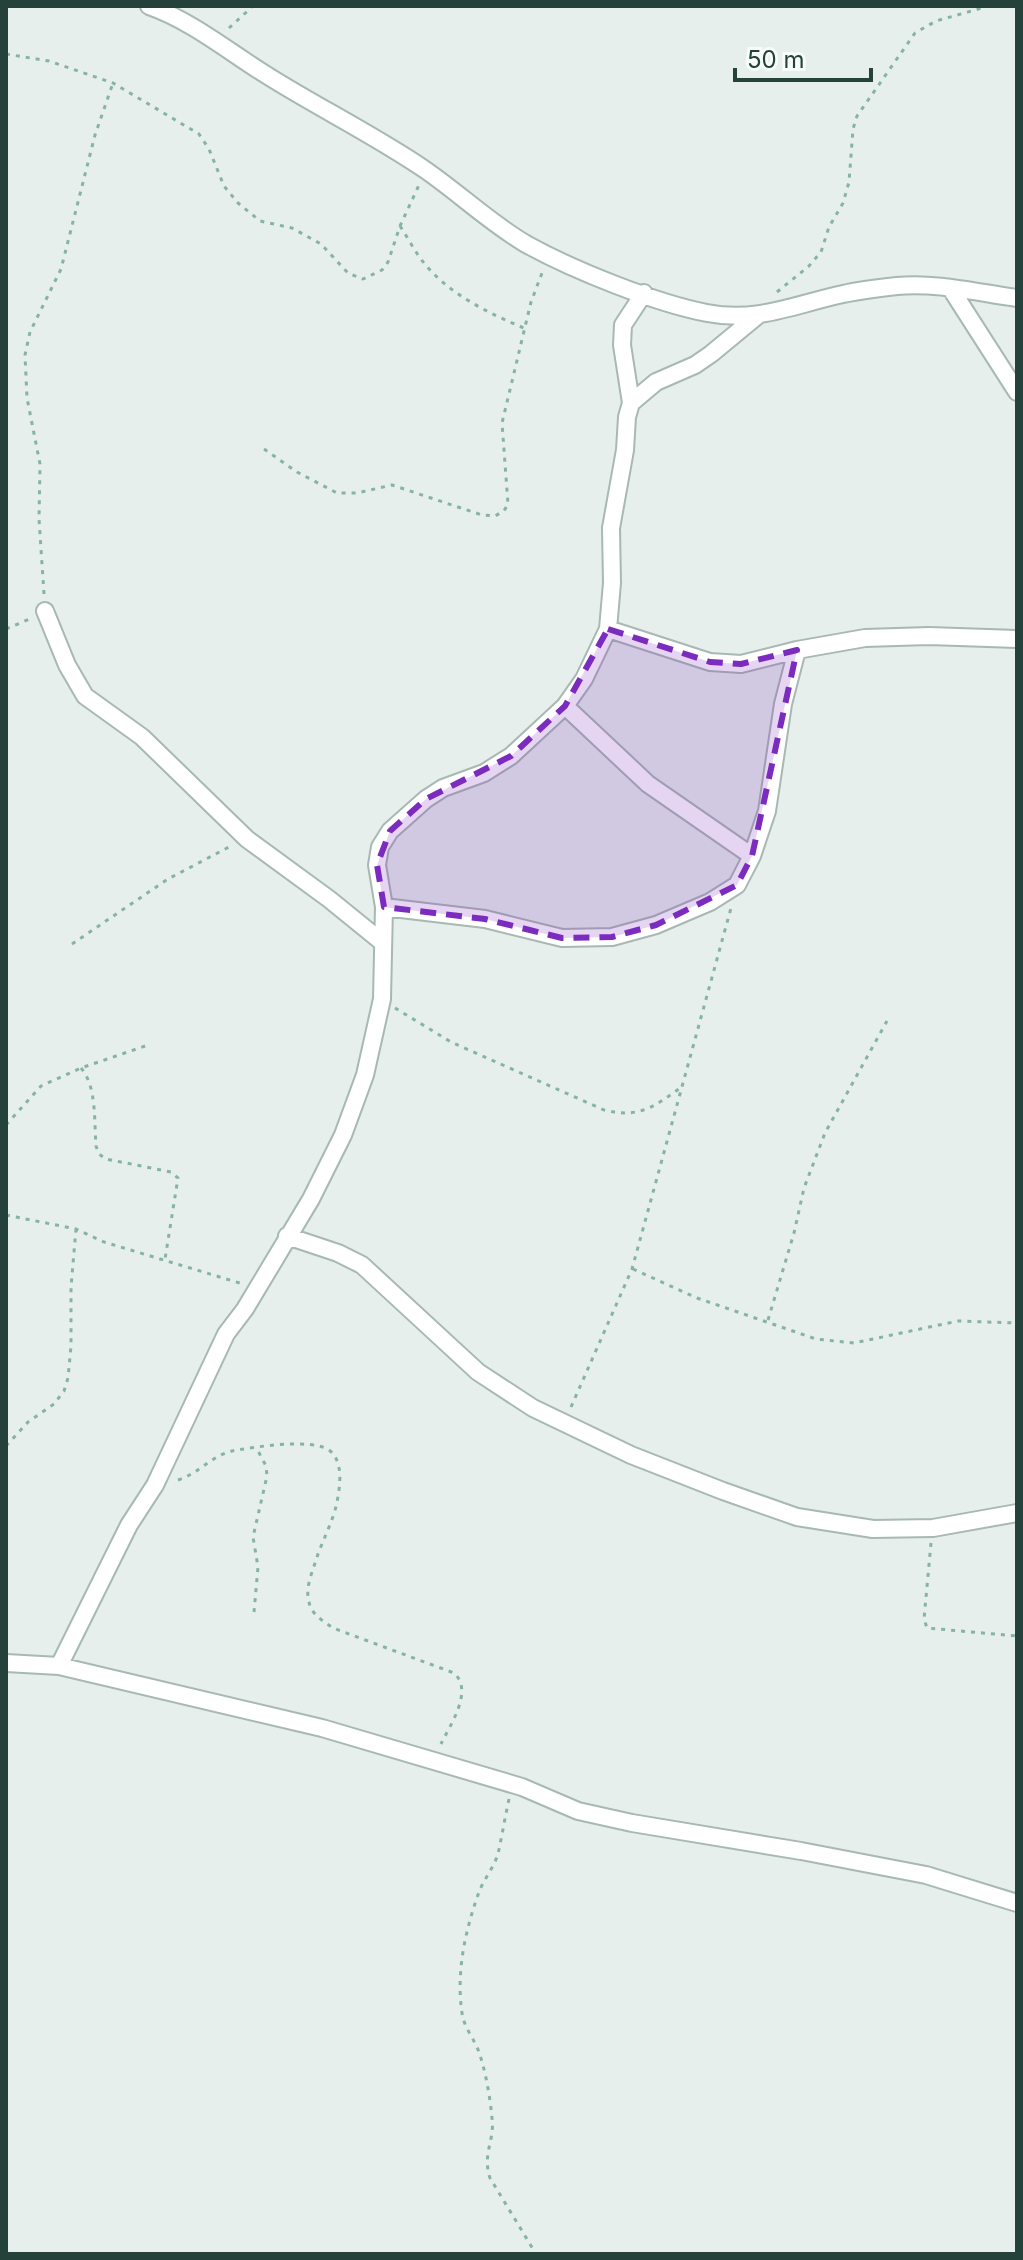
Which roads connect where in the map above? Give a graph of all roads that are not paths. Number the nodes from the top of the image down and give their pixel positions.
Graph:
1 (149, 6) edge
2 (951, 289) junction
3 (644, 293) junction
4 (1017, 298) edge
5 (757, 316) junction
6 (1017, 392) edge
7 (631, 403) junction
8 (45, 611) road end
9 (608, 629) junction
10 (1017, 639) edge
11 (797, 650) junction
12 (565, 706) junction
13 (752, 856) junction
14 (384, 907) junction
15 (382, 942) junction
16 (287, 1236) junction
17 (1017, 1513) edge
18 (6, 1663) edge
19 (59, 1666) junction
20 (1017, 1903) edge

1 - 3 street
2 - 4 street
2 - 5 street
2 - 6 street
3 - 5 street
3 - 7 street
5 - 7 street
7 - 9 street
8 - 15 street
9 - 11 street
9 - 12 street
10 - 11 street
11 - 13 street
12 - 13 street
12 - 14 street
13 - 14 street
14 - 15 street
15 - 16 street
16 - 17 street
16 - 19 street
18 - 19 street
19 - 20 street

